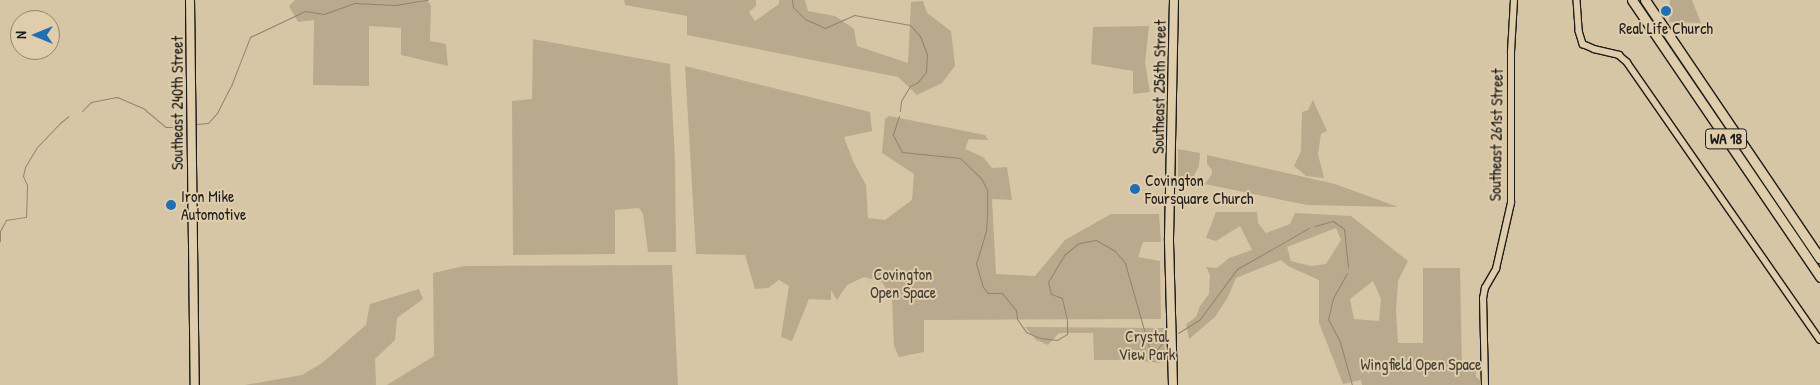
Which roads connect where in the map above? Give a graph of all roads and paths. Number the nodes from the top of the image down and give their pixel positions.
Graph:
1 (190, 0) edge
2 (1174, 0) edge
3 (1514, 0) edge
4 (1577, 0) edge
5 (1632, 0) edge
6 (1645, 0) edge
7 (1820, 258) edge
8 (1820, 277) edge
9 (1820, 340) edge
10 (195, 385) edge
11 (1173, 385) edge
12 (1484, 385) edge

1 - 10 main road, Southeast 240th Street
2 - 11 main road, Southeast 256th Street
3 - 12 street, Southeast 261st Street
4 - 9 street
5 - 8 highway, WA 18
6 - 7 highway, WA 18

